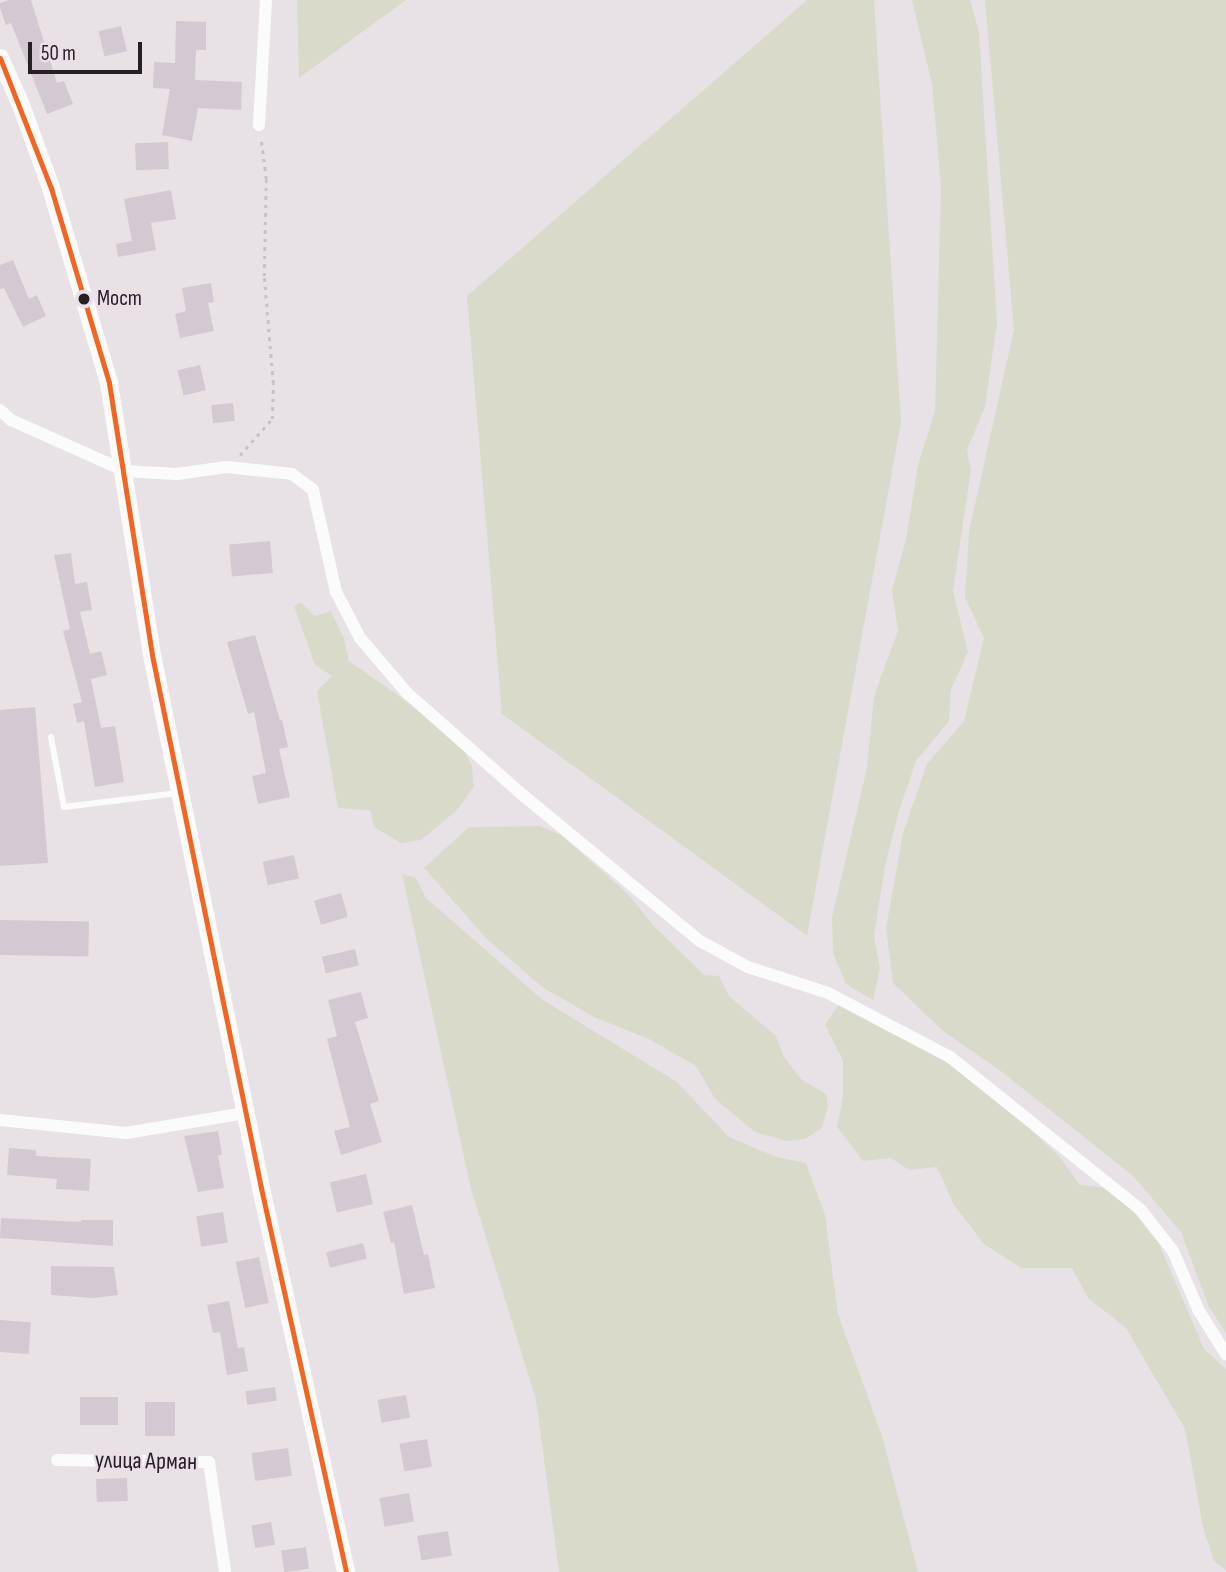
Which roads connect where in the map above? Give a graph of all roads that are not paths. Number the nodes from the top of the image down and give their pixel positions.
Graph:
1 (266, 0) edge
2 (0, 58) edge
3 (259, 125) road end
4 (0, 410) edge
5 (6, 421) edge
6 (125, 471) junction
7 (51, 737) dead end
8 (180, 793) junction
9 (245, 1113) junction
10 (0, 1120) edge
11 (1226, 1354) edge
12 (57, 1460) dead end
13 (225, 1572) edge
14 (346, 1572) edge

1 - 3 street
2 - 6 main road
4 - 5 street
5 - 6 street
6 - 8 main road
6 - 11 street
7 - 8 lane
8 - 9 main road
9 - 10 street
9 - 14 main road
12 - 13 street, улица Арман

